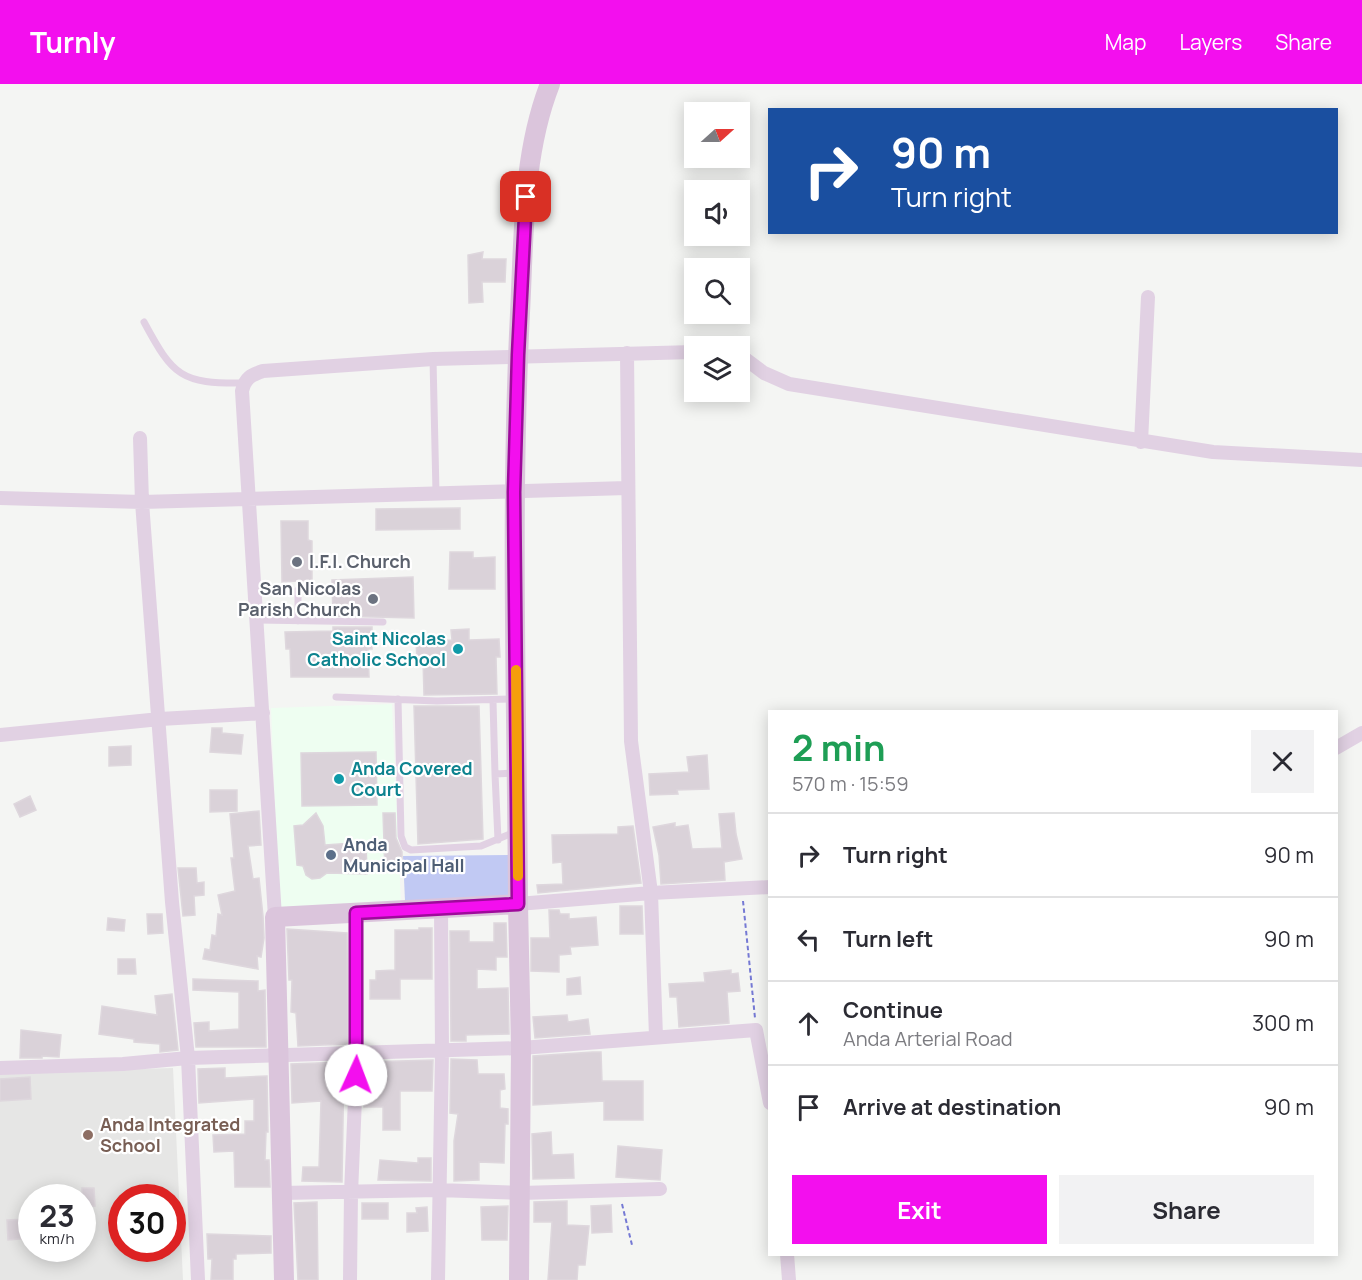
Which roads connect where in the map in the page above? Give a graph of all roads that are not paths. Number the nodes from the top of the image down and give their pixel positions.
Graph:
1 (550, 84) edge
2 (1148, 297) dead end
3 (144, 322) dead end
4 (684, 352) edge
5 (627, 353) junction
6 (518, 355) junction
7 (433, 359) junction
8 (750, 362) edge
9 (244, 382) junction
10 (140, 438) dead end
11 (1141, 442) junction
12 (1362, 460) edge
13 (627, 488) junction
14 (514, 492) junction
15 (436, 493) junction
16 (0, 498) edge
17 (249, 499) junction
18 (142, 502) junction
19 (298, 590) dead end
20 (257, 620) junction
21 (298, 621) junction
22 (383, 622) dead end
23 (336, 697) dead end
24 (398, 699) junction
25 (516, 699) junction
26 (493, 701) junction
27 (263, 712) junction
28 (160, 719) junction
29 (1362, 733) edge
30 (0, 735) edge
31 (1338, 747) edge
32 (517, 773) junction
33 (495, 774) junction
34 (518, 831) junction
35 (498, 840) junction
36 (768, 887) edge
37 (651, 893) junction
38 (518, 904) junction
39 (441, 908) junction
40 (356, 913) junction
41 (275, 917) junction
42 (656, 1037) junction
43 (521, 1048) junction
44 (442, 1051) junction
45 (357, 1052) junction
46 (278, 1056) junction
47 (188, 1058) junction
48 (0, 1068) edge
49 (768, 1093) edge
50 (660, 1189) dead end
51 (438, 1190) junction
52 (281, 1193) junction
53 (351, 1193) junction
54 (521, 1193) junction
55 (787, 1256) edge
56 (198, 1280) edge
57 (284, 1280) edge
58 (350, 1280) edge
59 (438, 1280) edge
60 (519, 1280) edge
61 (789, 1280) edge

1 - 6 main road
2 - 11 street
3 - 9 lane
4 - 5 street
5 - 6 street
5 - 13 street
6 - 7 street
6 - 14 main road
7 - 9 street
7 - 15 lane
8 - 11 street
9 - 17 street
10 - 18 street
11 - 12 street
13 - 14 street
13 - 37 street
14 - 15 street
14 - 25 main road
15 - 17 street
16 - 18 street
17 - 18 street
17 - 20 street
18 - 28 street
19 - 21 lane
20 - 21 lane
20 - 27 street
21 - 22 lane
23 - 24 lane
24 - 26 lane
24 - 35 lane
25 - 26 lane
25 - 32 main road
26 - 33 lane
27 - 28 street
27 - 41 street
28 - 30 street
28 - 47 street
29 - 31 street
32 - 33 lane
32 - 34 main road
33 - 35 lane
34 - 35 lane
34 - 38 main road
36 - 37 street
37 - 38 street
37 - 42 street
38 - 39 main road
38 - 43 main road
39 - 40 main road
39 - 44 street
40 - 41 main road
40 - 45 street
41 - 46 main road
42 - 43 street
42 - 49 street
43 - 44 street
43 - 54 main road
44 - 45 street
44 - 51 street
45 - 46 street
45 - 53 street
46 - 47 street
46 - 52 main road
47 - 48 street
47 - 56 street
50 - 54 street
51 - 53 street
51 - 54 street
51 - 59 street
52 - 53 street
52 - 57 main road
53 - 58 street
54 - 60 main road
55 - 61 street

